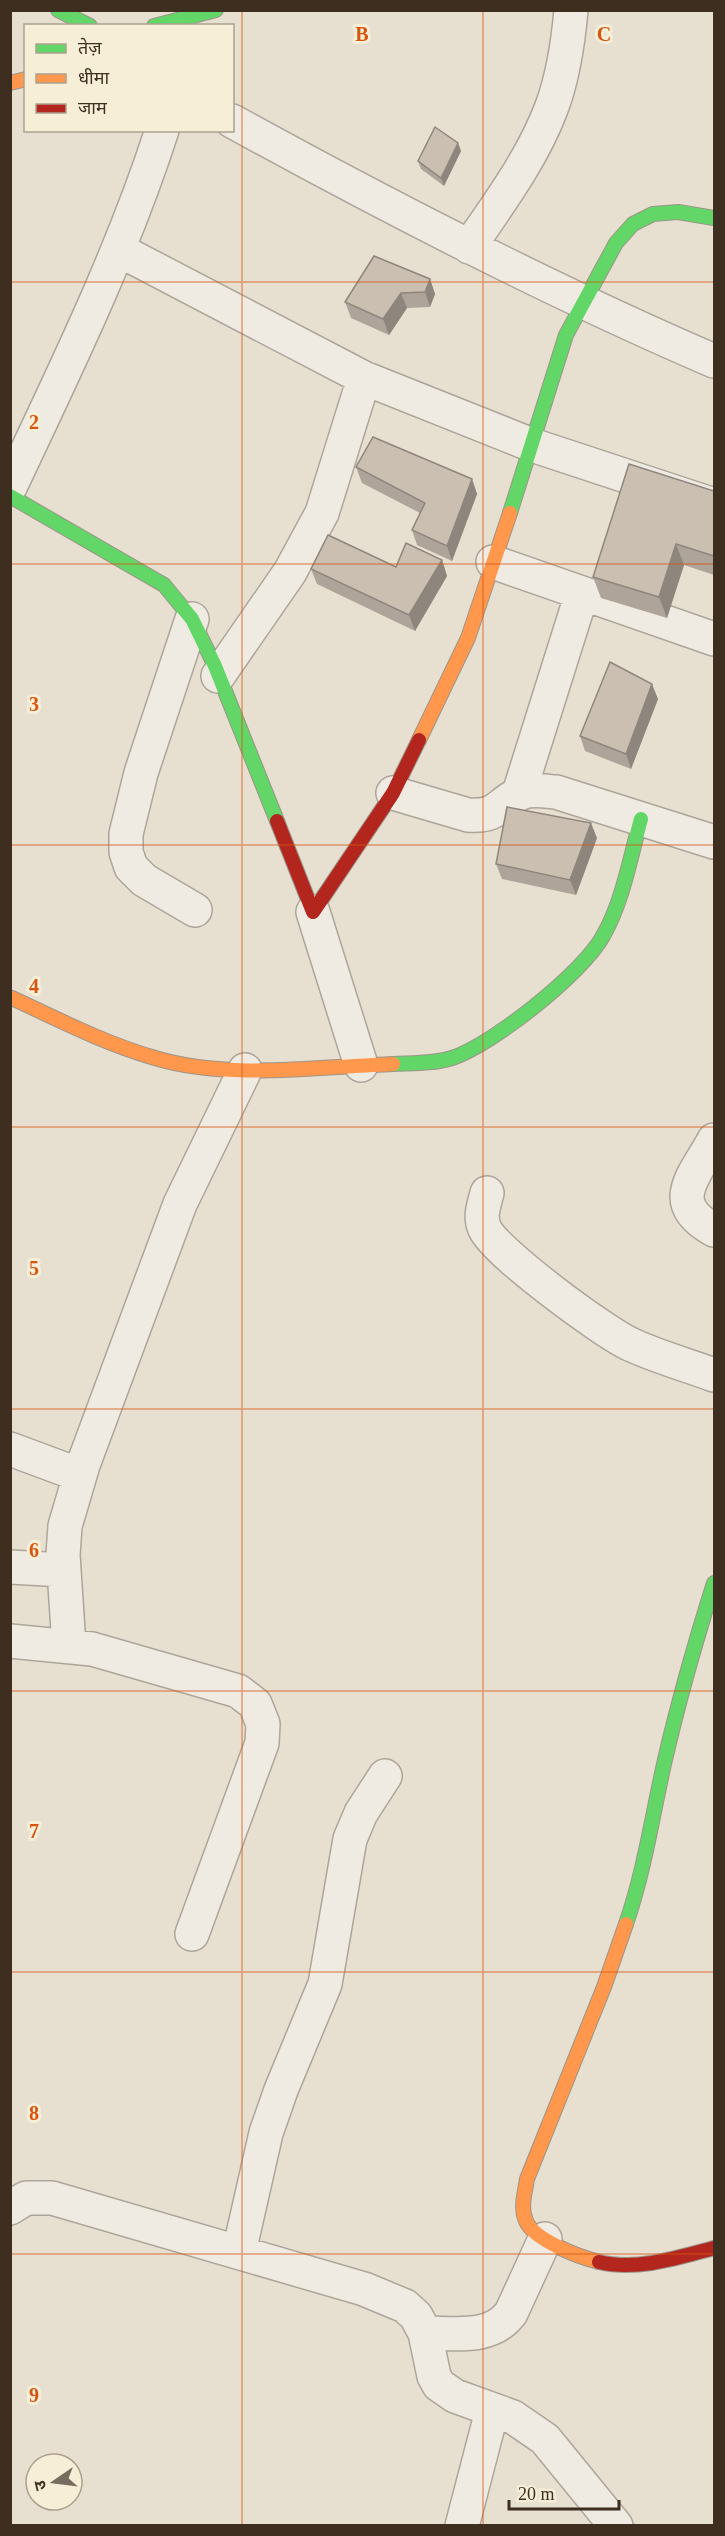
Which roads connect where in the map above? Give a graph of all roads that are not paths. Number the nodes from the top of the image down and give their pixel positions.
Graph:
1 (58, 10) edge
2 (571, 10) edge
3 (204, 15) edge
4 (86, 24) edge
5 (163, 24) edge
6 (234, 122) edge
7 (161, 132) edge
8 (714, 218) edge
9 (469, 247) junction
10 (119, 250) junction
11 (582, 302) junction
12 (714, 361) edge
13 (364, 378) junction
14 (532, 445) junction
15 (10, 487) edge
16 (10, 496) edge
17 (714, 505) edge
18 (494, 562) junction
19 (582, 593) junction
20 (192, 620) junction
21 (714, 639) edge
22 (218, 676) junction
23 (393, 793) junction
24 (519, 793) junction
25 (641, 819) junction
26 (714, 842) edge
27 (195, 910) dead end
28 (313, 912) junction
29 (12, 998) dead end
30 (362, 1065) junction
31 (245, 1070) junction
32 (714, 1140) edge
33 (487, 1193) dead end
34 (714, 1230) edge
35 (714, 1375) edge
36 (10, 1449) edge
37 (80, 1475) junction
38 (10, 1566) edge
39 (64, 1570) junction
40 (714, 1582) edge
41 (10, 1641) edge
42 (69, 1646) junction
43 (385, 1776) dead end
44 (192, 1934) dead end
45 (10, 2208) edge
46 (545, 2240) junction
47 (714, 2248) edge
48 (239, 2252) junction
49 (425, 2333) junction
50 (492, 2411) junction
51 (462, 2526) edge
52 (616, 2526) edge

1 - 4 street
2 - 9 street
3 - 5 street
6 - 9 street
7 - 10 street
8 - 11 street
9 - 11 street
10 - 13 street
10 - 15 street
11 - 12 street
11 - 14 street
13 - 14 street
13 - 22 street
14 - 17 street
14 - 18 street
16 - 20 street
18 - 19 street
18 - 23 street
19 - 21 street
19 - 24 street
20 - 22 street
20 - 27 street
22 - 28 street
23 - 24 street
23 - 28 street
24 - 25 street
25 - 26 street
25 - 30 street
28 - 30 street
29 - 31 street
30 - 31 street
31 - 37 street
32 - 34 street
33 - 35 street
36 - 37 street
37 - 39 street
38 - 39 street
39 - 42 street
40 - 46 street
41 - 42 street
42 - 44 street
43 - 48 street
45 - 48 street
46 - 47 street
46 - 49 street
48 - 49 street
49 - 50 street
50 - 51 street
50 - 52 street

